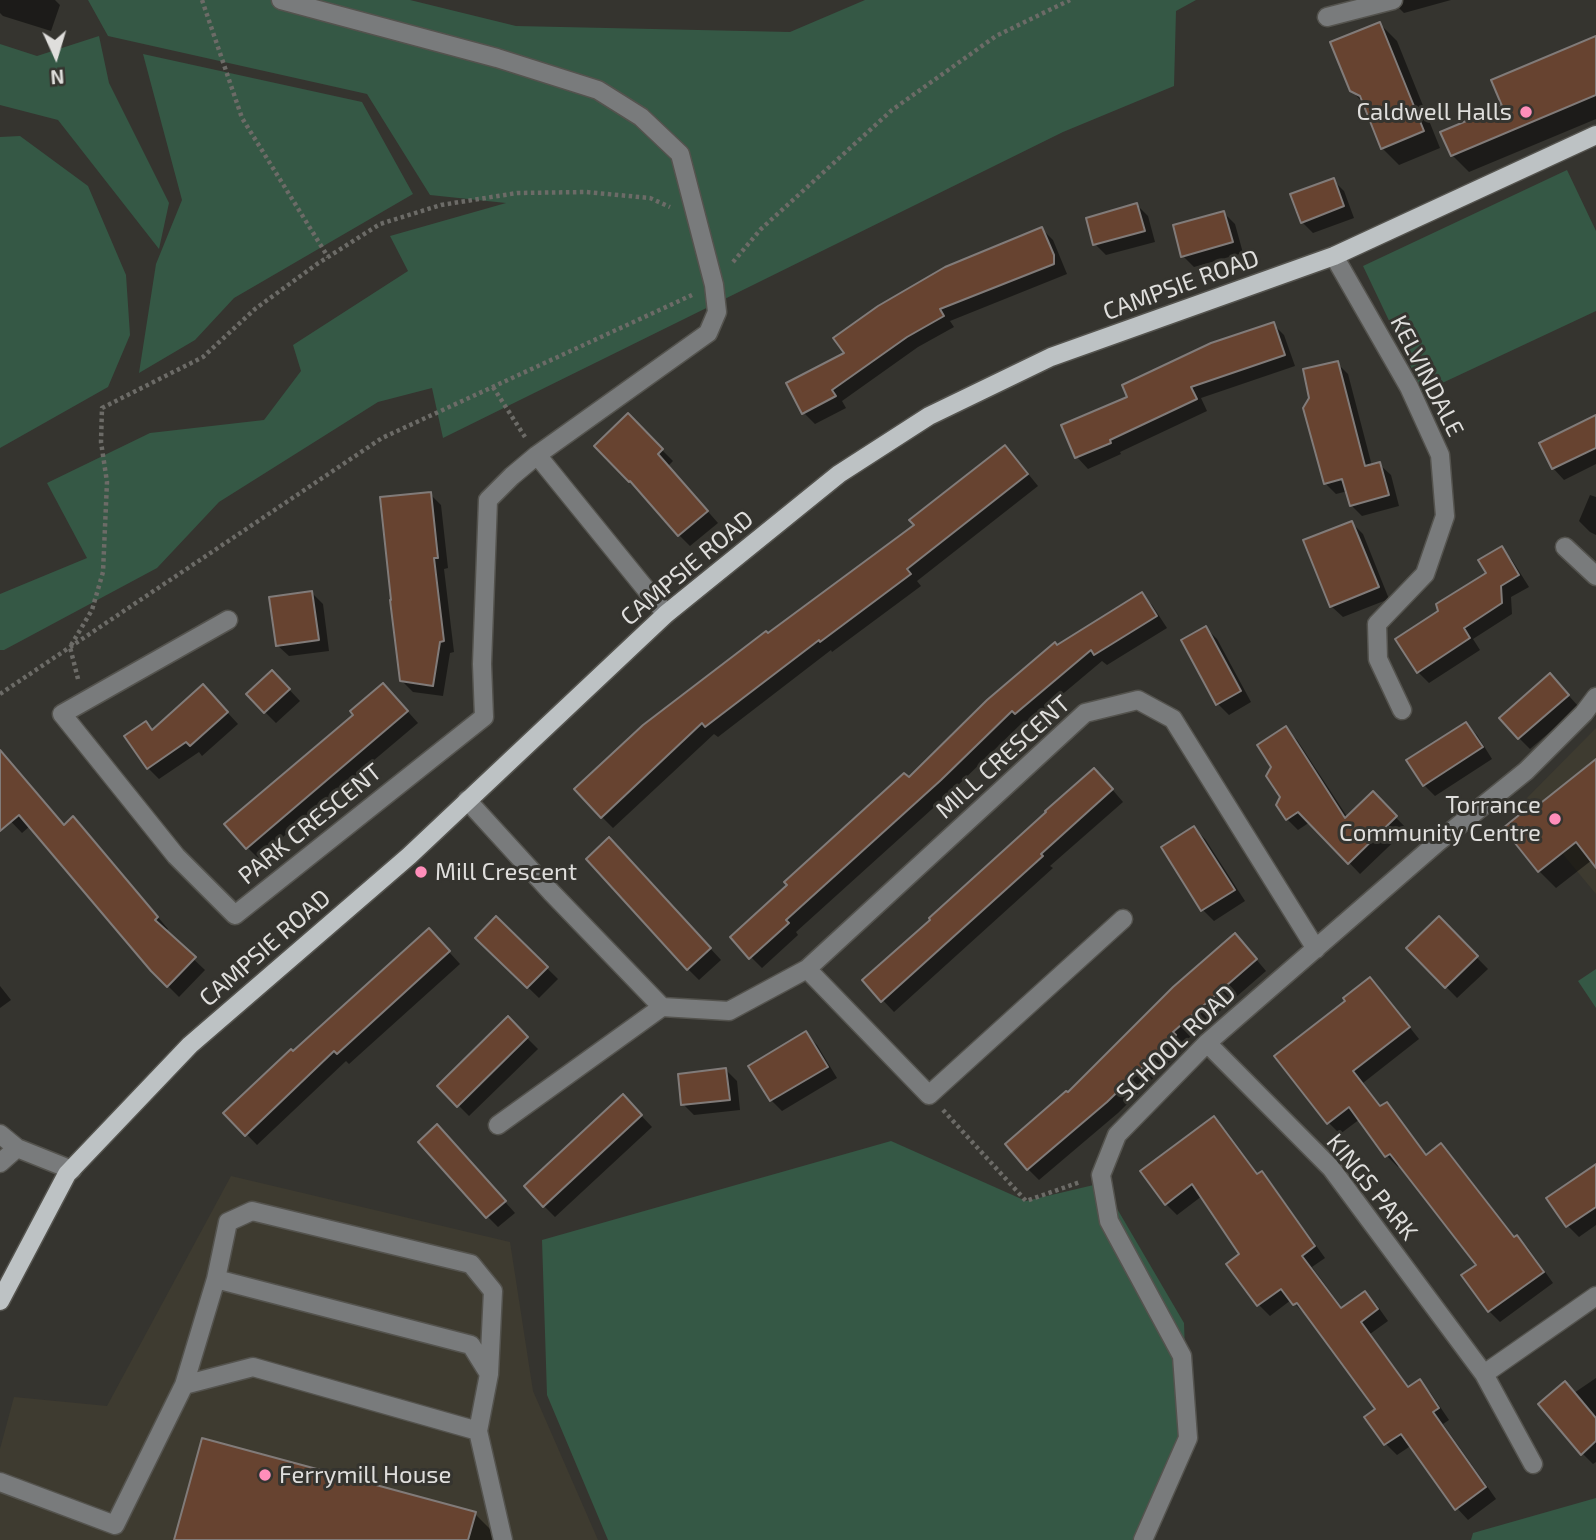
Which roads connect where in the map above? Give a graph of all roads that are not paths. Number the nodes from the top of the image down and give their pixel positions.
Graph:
1 (281, 0) edge
2 (1393, 0) edge
3 (1326, 17) dead end
4 (1596, 135) edge
5 (1334, 256) junction
6 (537, 455) junction
7 (1565, 547) dead end
8 (1596, 576) edge
9 (667, 614) junction
10 (228, 620) dead end
11 (1596, 697) edge
12 (1402, 710) dead end
13 (467, 800) junction
14 (1123, 919) dead end
15 (1316, 948) junction
16 (807, 969) junction
17 (662, 1007) junction
18 (1207, 1043) junction
19 (498, 1125) dead end
20 (0, 1134) edge
21 (17, 1148) junction
22 (0, 1163) edge
23 (72, 1170) junction
24 (216, 1279) junction
25 (1596, 1296) edge
26 (0, 1301) edge
27 (489, 1374) junction
28 (1484, 1374) junction
29 (184, 1385) junction
30 (478, 1431) junction
31 (1533, 1464) dead end
32 (0, 1482) edge
33 (503, 1540) edge
34 (1143, 1540) edge

1 - 6 street
2 - 3 street
4 - 5 main road, CAMPSIE ROAD
5 - 9 main road, CAMPSIE ROAD
5 - 12 street, KELVINDALE
6 - 9 street
6 - 10 street, PARK CRESCENT
7 - 8 street
9 - 13 main road, CAMPSIE ROAD
11 - 15 street, SCHOOL ROAD
13 - 17 street
13 - 23 main road, CAMPSIE ROAD
14 - 16 street
15 - 16 street, MILL CRESCENT
15 - 18 street, SCHOOL ROAD
16 - 17 street, MILL CRESCENT
17 - 19 street
18 - 28 street, KINGS PARK
18 - 34 street, SCHOOL ROAD
20 - 21 street
21 - 22 street
21 - 23 street
23 - 26 main road, CAMPSIE ROAD
24 - 27 street
24 - 27 street
24 - 29 street
25 - 28 street
27 - 30 street
28 - 31 street, KINGS PARK
29 - 30 street
29 - 32 street
30 - 33 street

